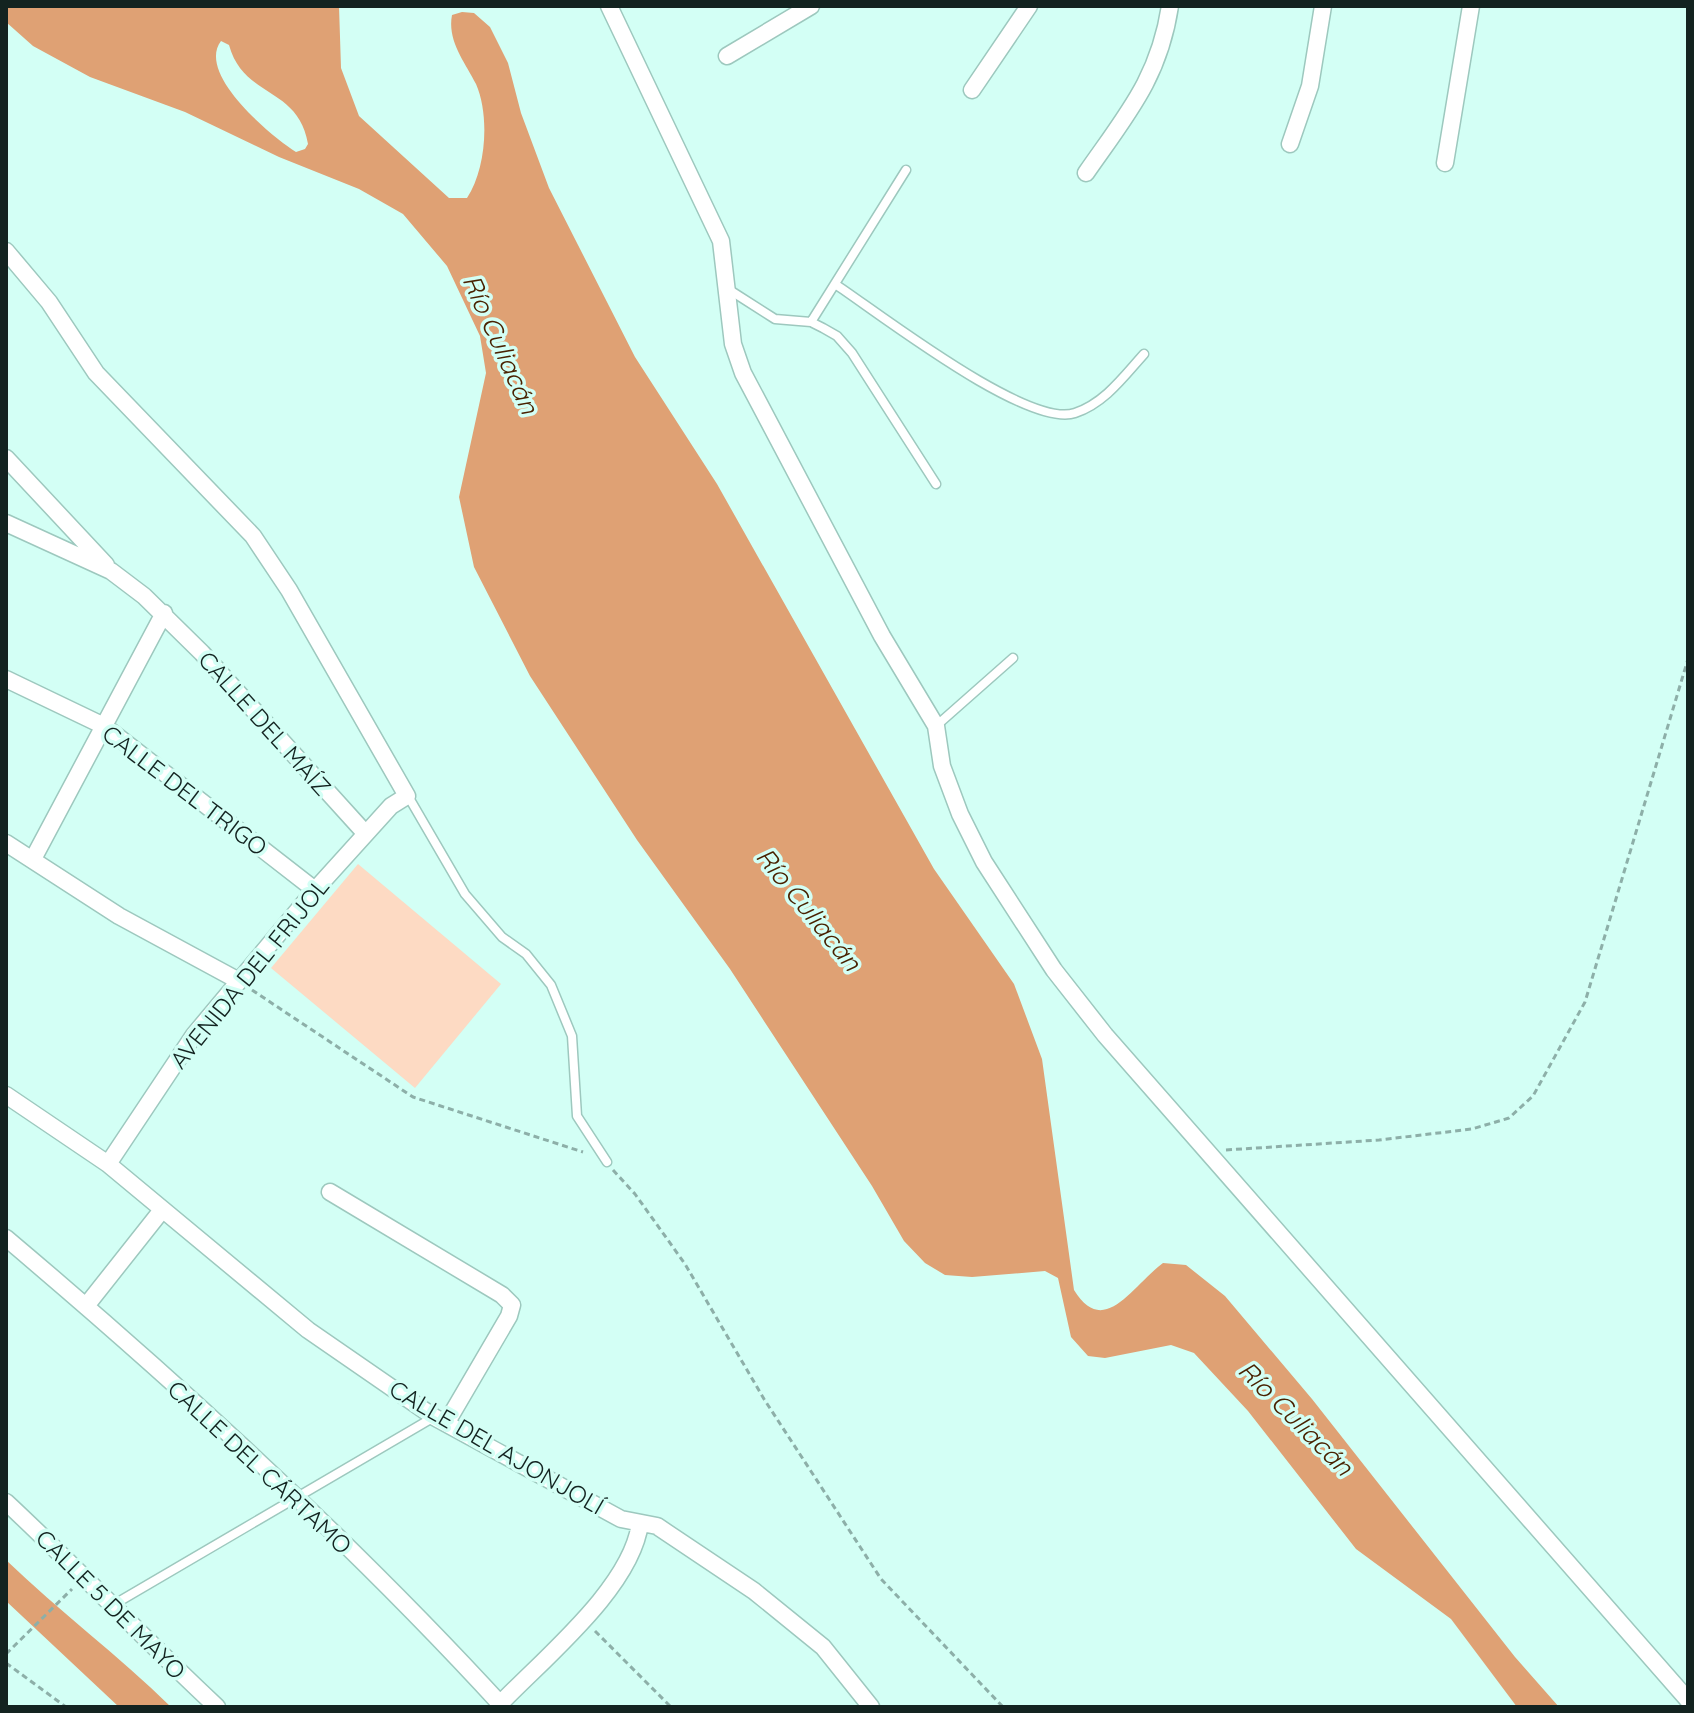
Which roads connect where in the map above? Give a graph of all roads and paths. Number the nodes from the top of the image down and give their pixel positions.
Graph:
1 (609, 6) edge
2 (811, 6) edge
3 (1029, 6) edge
4 (1170, 6) edge
5 (1323, 6) edge
6 (1471, 6) edge
7 (727, 56) dead end
8 (972, 90) dead end
9 (1290, 144) dead end
10 (1445, 163) dead end
11 (906, 170) dead end
12 (1086, 173) dead end
13 (6, 251) edge
14 (835, 284) junction
15 (725, 287) junction
16 (811, 322) junction
17 (1144, 354) dead end
18 (6, 458) edge
19 (936, 484) dead end
20 (6, 523) edge
21 (111, 571) junction
22 (164, 613) junction
23 (1013, 658) dead end
24 (1688, 659) edge
25 (6, 679) edge
26 (104, 726) junction
27 (936, 726) junction
28 (407, 796) junction
29 (365, 833) junction
30 (6, 843) edge
31 (33, 859) junction
32 (315, 890) junction
33 (239, 981) junction
34 (6, 1095) edge
35 (1210, 1151) junction
36 (607, 1162) junction
37 (108, 1164) junction
38 (330, 1192) dead end
39 (162, 1210) junction
40 (6, 1238) edge
41 (86, 1306) junction
42 (441, 1419) junction
43 (295, 1497) junction
44 (6, 1502) edge
45 (640, 1523) junction
46 (77, 1584) dead end
47 (113, 1605) junction
48 (582, 1618) junction
49 (6, 1654) edge
50 (6, 1663) edge
51 (1688, 1700) edge
52 (862, 1704) edge
53 (502, 1706) edge
54 (66, 1707) edge
55 (217, 1707) edge
56 (671, 1707) edge
57 (1003, 1707) edge

1 - 15 street
2 - 7 street
3 - 8 street
4 - 12 street
5 - 9 street
6 - 10 street
11 - 14 lane
13 - 28 street
14 - 16 lane
14 - 17 lane
15 - 16 lane
15 - 27 street
16 - 19 lane
18 - 21 street
20 - 21 street
21 - 22 street, CALLE DEL MAÍZ
22 - 26 street
22 - 29 street, CALLE DEL MAÍZ
23 - 27 lane
24 - 35 path
25 - 26 street, CALLE DEL TRIGO
26 - 31 street
26 - 32 street, CALLE DEL TRIGO
27 - 35 street
28 - 29 street, AVENIDA DEL FRIJOL
28 - 36 lane
29 - 32 street, AVENIDA DEL FRIJOL
30 - 31 street
31 - 33 street
32 - 33 street, AVENIDA DEL FRIJOL
33 - 36 path
33 - 37 street, AVENIDA DEL FRIJOL
34 - 37 street, CALLE DEL AJONJOLÍ
35 - 51 street
36 - 57 path
37 - 39 street, CALLE DEL AJONJOLÍ
38 - 42 street
39 - 41 street
39 - 42 street, CALLE DEL AJONJOLÍ
40 - 41 street, CALLE DEL CÁRTAMO
41 - 43 street, CALLE DEL CÁRTAMO
42 - 43 lane
42 - 45 street, CALLE DEL AJONJOLÍ
43 - 47 lane
43 - 53 street, CALLE DEL CÁRTAMO
44 - 47 street, CALLE 5 DE MAYO
45 - 48 street
45 - 52 street, CALLE DEL AJONJOLÍ
46 - 49 path
47 - 55 street, CALLE 5 DE MAYO
48 - 53 street
48 - 56 path
50 - 54 path

